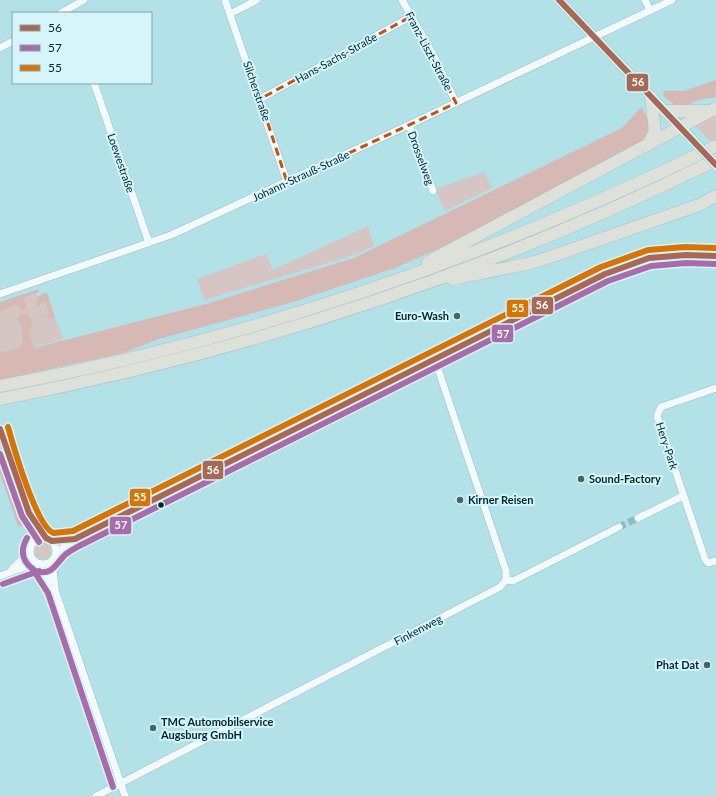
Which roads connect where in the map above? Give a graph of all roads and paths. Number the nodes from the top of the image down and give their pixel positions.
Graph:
1 (84, 0) edge
2 (225, 0) edge
3 (257, 0) edge
4 (402, 0) edge
5 (559, 0) edge
6 (645, 0) edge
7 (672, 0) edge
8 (650, 10) junction
9 (69, 11) edge
10 (230, 14) junction
11 (412, 16) junction
12 (594, 36) junction
13 (12, 42) edge
14 (0, 48) edge
15 (94, 84) edge
16 (651, 97) junction
17 (260, 99) junction
18 (456, 103) junction
19 (714, 109) edge
20 (665, 112) junction
21 (409, 125) junction
22 (685, 132) junction
23 (648, 145) junction
24 (716, 146) edge
25 (716, 160) edge
26 (716, 165) edge
27 (287, 182) junction
28 (433, 191) dead end
29 (716, 196) edge
30 (716, 203) edge
31 (699, 205) junction
32 (149, 243) junction
33 (716, 256) edge
34 (392, 281) junction
35 (423, 283) junction
36 (0, 294) edge
37 (435, 360) junction
38 (0, 386) edge
39 (716, 388) edge
40 (0, 399) edge
41 (0, 429) edge
42 (683, 496) junction
43 (29, 513) junction
44 (638, 518) tunnel mouth
45 (619, 528) tunnel mouth
46 (75, 539) junction
47 (49, 540) junction
48 (34, 542) junction
49 (30, 552) junction
50 (56, 553) junction
51 (52, 561) junction
52 (716, 561) edge
53 (38, 563) junction
54 (11, 571) junction
55 (0, 576) edge
56 (506, 580) junction
57 (55, 590) junction
58 (121, 784) junction
59 (96, 796) edge
60 (125, 796) edge

1 - 9 street
2 - 10 street, Silcherstraße
3 - 10 street
4 - 11 street, Franz-Liszt-Straße
5 - 12 main road
6 - 8 street
7 - 8 street, Johann-Strauß-Straße
8 - 12 street, Johann-Strauß-Straße
10 - 17 street, Silcherstraße
11 - 17 street, Hans-Sachs-Straße
11 - 18 street, Franz-Liszt-Straße
12 - 16 main road
12 - 18 street, Johann-Strauß-Straße
13 - 14 street
15 - 32 street, Loewestraße
16 - 20 main road
16 - 23 highway
17 - 27 street, Silcherstraße
18 - 21 street, Johann-Strauß-Straße
19 - 20 highway
19 - 22 highway
20 - 22 main road
21 - 27 street, Johann-Strauß-Straße
21 - 28 street, Drosselweg
22 - 23 highway
22 - 26 main road, bridge
23 - 34 highway
24 - 34 highway
25 - 35 highway
27 - 32 street, Johann-Strauß-Straße
29 - 31 highway
30 - 31 highway
31 - 35 highway
32 - 36 street, Johann-Strauß-Straße
33 - 37 street
34 - 38 highway
35 - 40 highway
37 - 46 street
37 - 56 street
39 - 42 street, Hery-Park
41 - 43 street
42 - 44 street
42 - 52 street, Hery-Park
43 - 47 street
43 - 48 street
45 - 56 street
46 - 47 street
46 - 50 street
47 - 48 street
47 - 50 street
48 - 49 street
49 - 53 street
49 - 54 street
50 - 51 street
51 - 53 street
51 - 57 street
53 - 54 street
53 - 57 street
54 - 55 street
56 - 58 street, Finkenweg
57 - 58 street
58 - 59 street, Finkenweg
58 - 60 street

